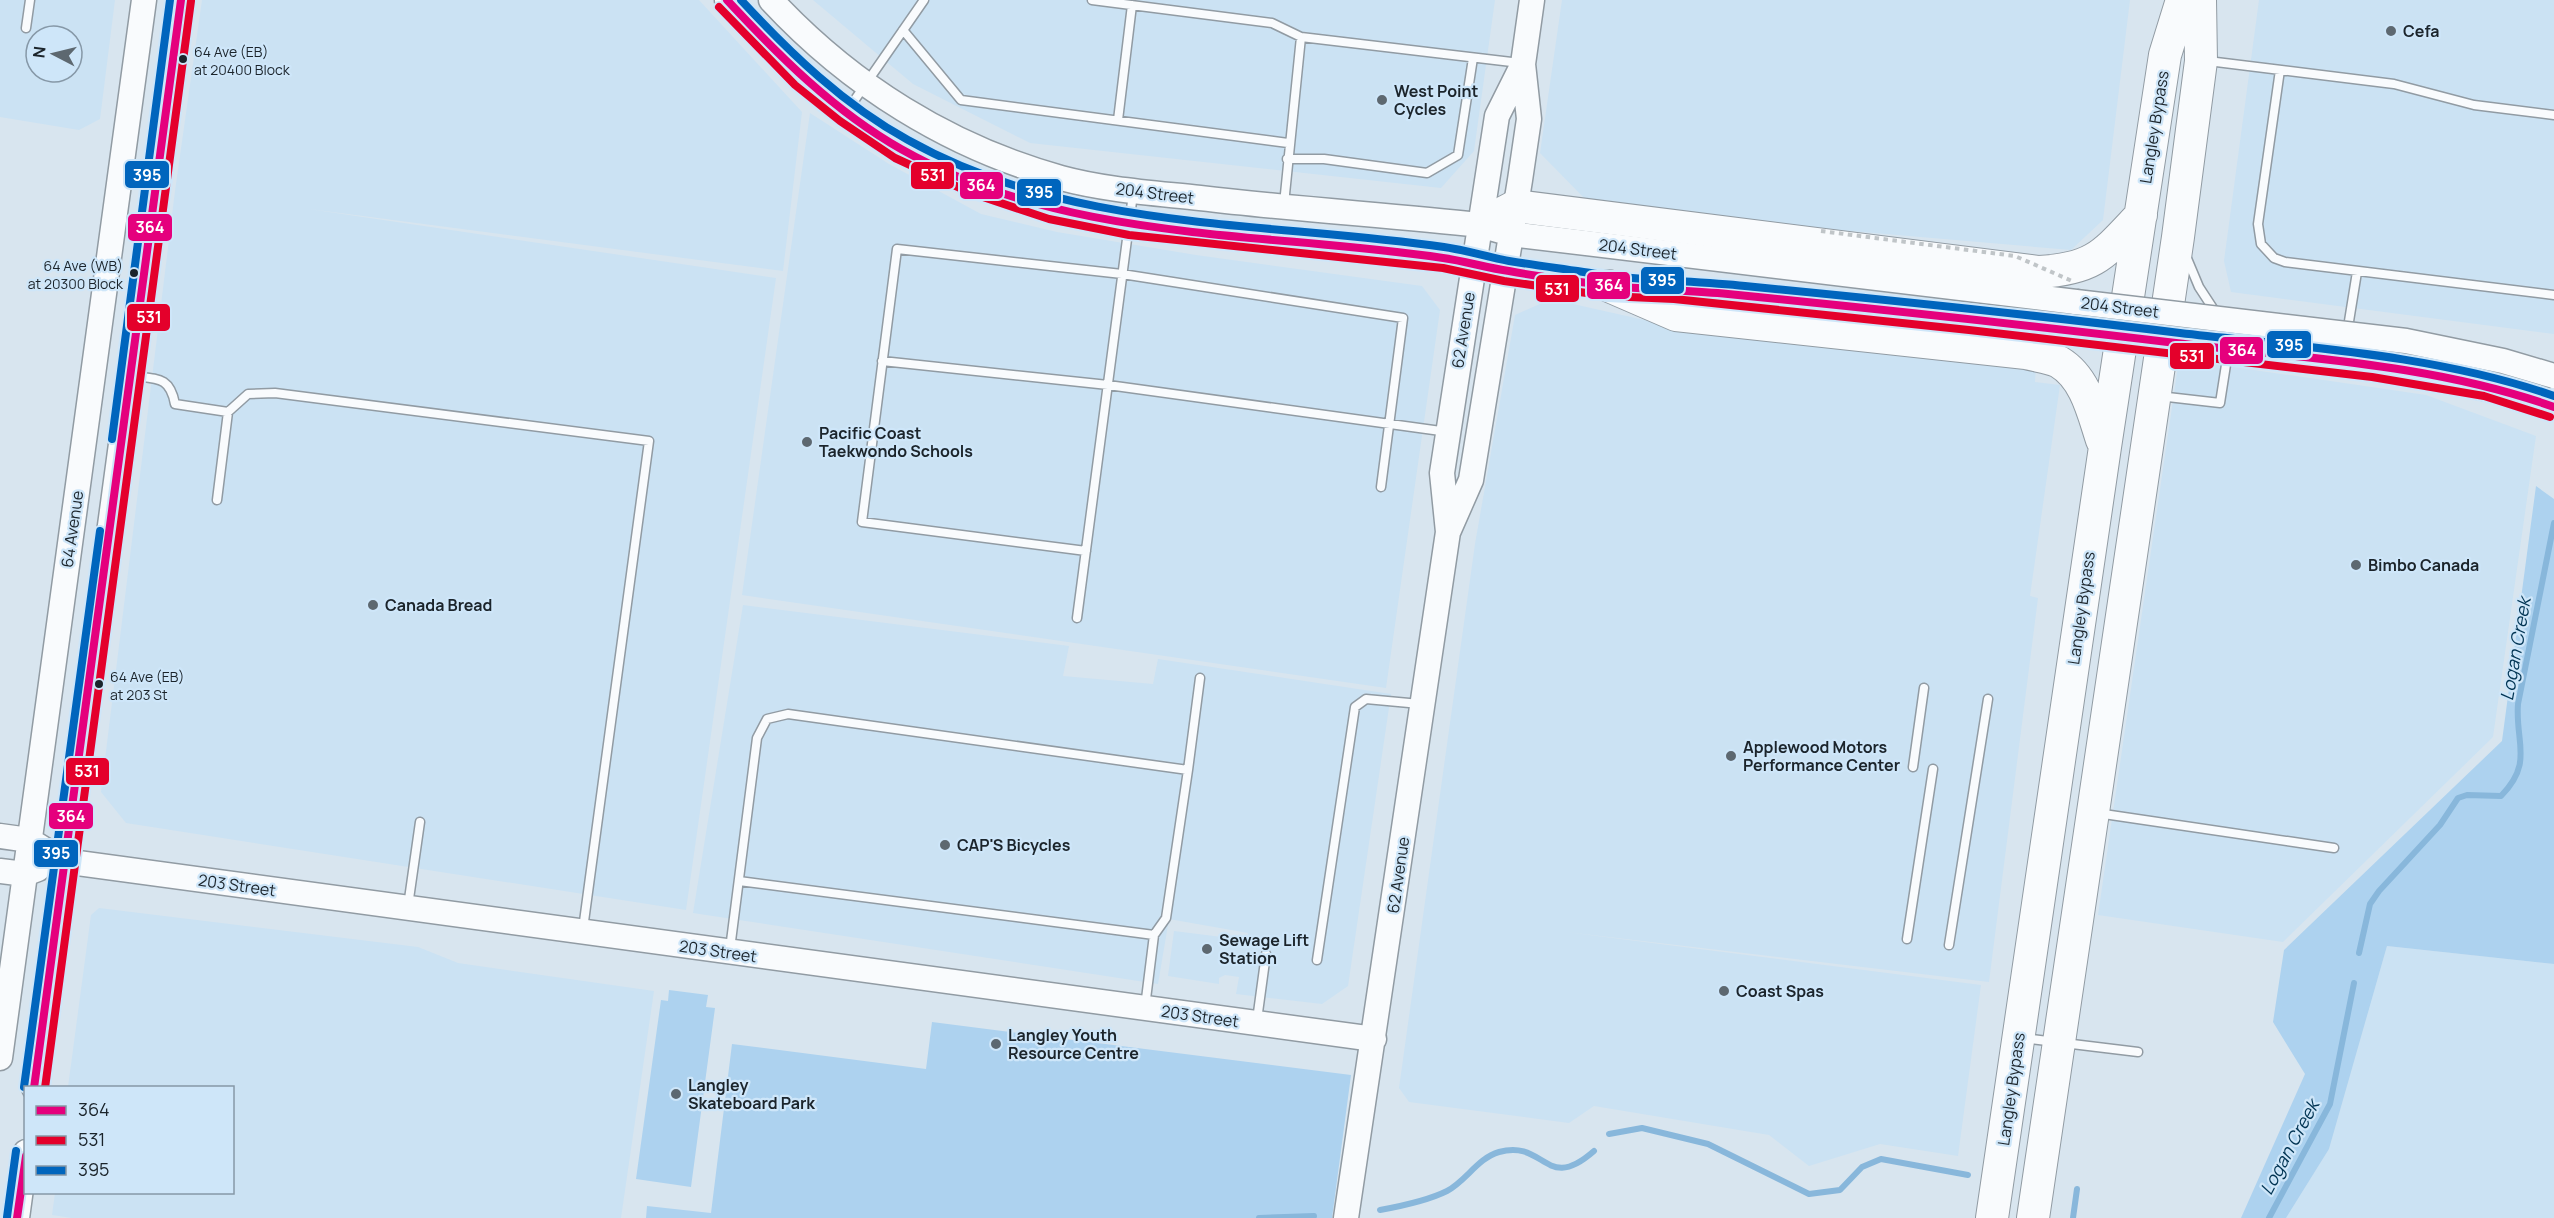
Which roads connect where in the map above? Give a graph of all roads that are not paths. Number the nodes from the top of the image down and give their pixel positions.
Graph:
1 (30, 0) edge
2 (144, 0) edge
3 (181, 0) edge
4 (728, 0) edge
5 (771, 0) edge
6 (924, 0) edge
7 (1092, 0) edge
8 (1532, 0) edge
9 (2182, 0) edge
10 (2200, 0) edge
11 (1132, 5) junction
12 (27, 24) edge
13 (903, 30) junction
14 (1301, 38) junction
15 (1473, 58) junction
16 (2201, 61) junction
17 (1523, 64) junction
18 (2280, 70) junction
19 (866, 86) junction
20 (846, 112) junction
21 (2554, 116) edge
22 (1118, 120) junction
23 (1288, 143) junction
24 (1287, 159) junction
25 (1134, 191) junction
26 (1283, 208) junction
27 (2140, 215) junction
28 (1514, 220) junction
29 (1130, 225) junction
30 (1480, 225) junction
31 (2178, 237) junction
32 (1473, 264) junction
33 (1506, 271) junction
34 (2357, 272) junction
35 (1122, 274) junction
36 (1609, 286) junction
37 (2554, 295) edge
38 (2230, 337) junction
39 (882, 361) junction
40 (130, 376) junction
41 (2554, 376) edge
42 (1108, 385) junction
43 (2155, 395) junction
44 (2554, 407) edge
45 (228, 412) junction
46 (1391, 424) junction
47 (1448, 432) junction
48 (2104, 447) junction
49 (79, 483) junction
50 (1381, 487) dead end
51 (217, 500) dead end
52 (110, 532) junction
53 (1448, 532) junction
54 (1086, 551) junction
55 (1077, 618) dead end
56 (1200, 678) dead end
57 (1924, 688) dead end
58 (1988, 699) dead end
59 (1423, 704) junction
60 (1913, 766) dead end
61 (1933, 769) dead end
62 (1188, 770) junction
63 (2094, 813) junction
64 (420, 822) dead end
65 (0, 836) edge
66 (29, 840) junction
67 (2334, 848) dead end
68 (63, 861) junction
69 (0, 871) edge
70 (25, 874) junction
71 (739, 881) junction
72 (408, 909) junction
73 (582, 933) junction
74 (1154, 935) junction
75 (1907, 939) dead end
76 (1950, 945) dead end
77 (730, 953) junction
78 (1266, 954) dead end
79 (1317, 960) dead end
80 (1145, 1009) junction
81 (1257, 1024) junction
82 (2019, 1038) junction
83 (1374, 1039) junction
84 (2060, 1043) junction
85 (2139, 1053) dead end
86 (0, 1058) edge
87 (34, 1086) edge
88 (24, 1165) edge
89 (16, 1218) edge
90 (1346, 1218) edge
91 (1992, 1218) edge
92 (2033, 1218) edge

1 - 12 lane
2 - 49 main road, 64 Avenue
3 - 40 main road
4 - 20 main road, 204 Street
5 - 19 main road, 204 Street
6 - 13 lane
7 - 11 lane
8 - 17 main road, 62 Avenue
9 - 27 highway, Langley Bypass
10 - 16 highway
11 - 14 lane
11 - 22 lane
13 - 19 lane
13 - 22 lane
14 - 15 lane
14 - 23 lane
15 - 17 lane
15 - 24 lane
16 - 18 lane
16 - 31 highway
17 - 28 main road, 62 Avenue
17 - 30 main road, 62 Avenue
18 - 21 lane
18 - 34 lane
19 - 20 lane
19 - 25 main road, 204 Street
20 - 29 main road, 204 Street
22 - 23 lane
23 - 24 lane
24 - 26 lane
25 - 26 main road, 204 Street
25 - 29 lane
26 - 30 main road, 204 Street
27 - 28 highway
27 - 48 highway, Langley Bypass
28 - 30 highway
28 - 33 main road, 62 Avenue
28 - 41 main road, 204 Street, bridge
29 - 32 main road, 204 Street
29 - 35 lane
30 - 32 main road, 62 Avenue
31 - 38 lane
31 - 43 highway
32 - 33 main road, 204 Street
32 - 47 main road, 62 Avenue
33 - 36 main road, 204 Street
33 - 53 main road, 62 Avenue
34 - 37 lane
34 - 38 lane
35 - 39 lane
35 - 42 lane
35 - 46 lane
36 - 44 main road, 204 Street, bridge
36 - 48 highway
38 - 43 lane
39 - 42 lane
39 - 54 lane
40 - 45 lane
40 - 52 main road
42 - 46 lane
42 - 54 lane
43 - 63 highway
45 - 51 lane
45 - 73 lane
46 - 47 lane
46 - 50 lane
47 - 53 main road, 62 Avenue
48 - 82 highway, Langley Bypass
49 - 52 main road
49 - 66 main road, 64 Avenue
52 - 68 main road
53 - 59 main road, 62 Avenue
54 - 55 lane
56 - 62 lane
57 - 60 lane
58 - 76 lane
59 - 79 lane
59 - 83 main road, 62 Avenue
61 - 75 lane
62 - 71 lane
62 - 74 lane
63 - 67 lane
63 - 84 highway
64 - 72 lane
65 - 66 main road, 203 Street
66 - 68 main road, 203 Street
66 - 70 main road, 64 Avenue
68 - 70 main road, 203 Street
68 - 72 main road, 203 Street
68 - 87 main road
69 - 70 main road, 203 Street
70 - 86 main road, 64 Avenue
71 - 74 lane
71 - 77 lane
72 - 73 main road, 203 Street
73 - 77 main road, 203 Street
74 - 80 lane
77 - 80 main road, 203 Street
78 - 81 lane
80 - 81 main road, 203 Street
81 - 83 main road, 203 Street
82 - 84 lane
82 - 91 highway, Langley Bypass
83 - 90 main road, 62 Avenue
84 - 85 lane
84 - 92 highway
88 - 89 main road

